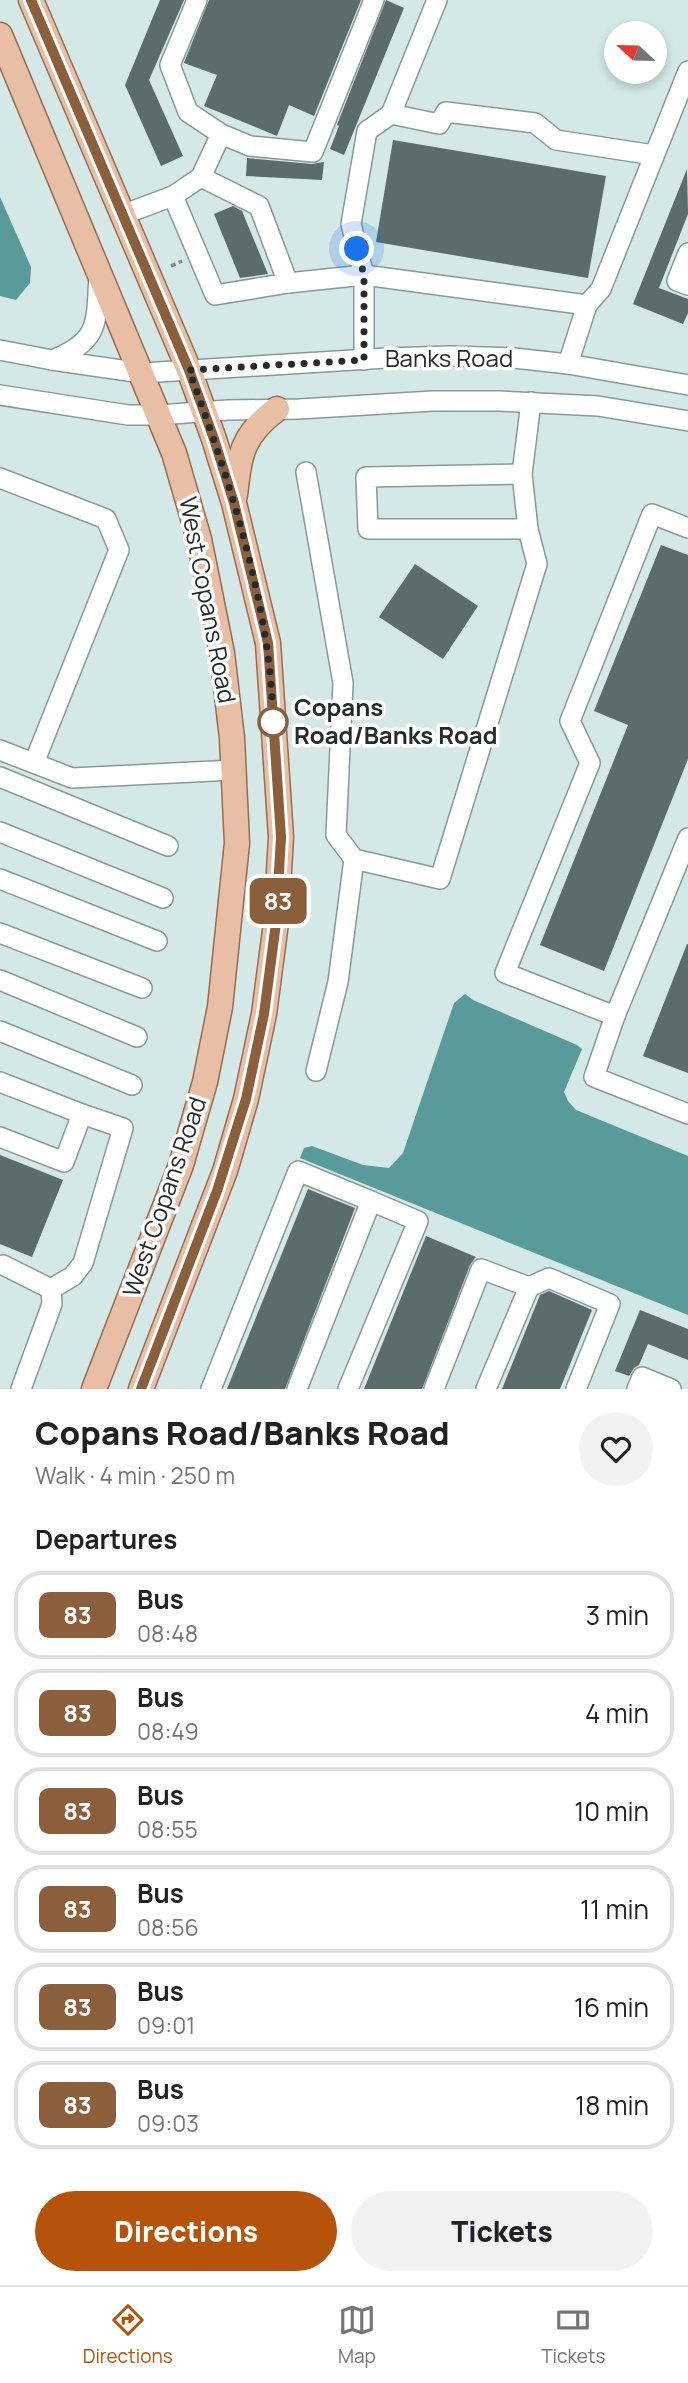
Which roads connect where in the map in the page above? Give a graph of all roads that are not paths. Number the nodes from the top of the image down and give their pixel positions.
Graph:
1 (31, 0) edge
2 (197, 0) edge
3 (374, 0) edge
4 (437, 0) edge
5 (0, 35) edge
6 (688, 71) edge
7 (391, 114) junction
8 (221, 134) junction
9 (654, 155) junction
10 (201, 177) junction
11 (173, 196) junction
12 (122, 215) junction
13 (688, 253) edge
14 (99, 270) junction
15 (364, 275) junction
16 (288, 283) junction
17 (688, 285) edge
18 (587, 305) junction
19 (0, 350) edge
20 (52, 360) junction
21 (364, 360) junction
22 (568, 364) junction
23 (189, 370) junction
24 (142, 373) junction
25 (688, 385) edge
26 (0, 395) edge
27 (531, 402) junction
28 (277, 410) junction
29 (204, 411) junction
30 (158, 415) junction
31 (688, 421) edge
32 (306, 471) dead end
33 (523, 474) junction
34 (0, 478) edge
35 (234, 503) junction
36 (688, 528) edge
37 (528, 529) junction
38 (0, 750) edge
39 (34, 763) junction
40 (234, 770) junction
41 (0, 777) edge
42 (0, 832) edge
43 (688, 838) edge
44 (168, 846) dead end
45 (354, 859) junction
46 (0, 879) edge
47 (163, 898) dead end
48 (0, 933) edge
49 (157, 941) dead end
50 (0, 980) edge
51 (142, 988) dead end
52 (615, 1016) junction
53 (0, 1031) edge
54 (137, 1037) dead end
55 (316, 1072) dead end
56 (0, 1082) edge
57 (132, 1085) dead end
58 (82, 1114) junction
59 (688, 1114) edge
60 (0, 1138) edge
61 (370, 1201) junction
62 (1, 1268) edge
63 (529, 1287) junction
64 (51, 1289) junction
65 (21, 1389) edge
66 (94, 1389) edge
67 (141, 1389) edge
68 (211, 1389) edge
69 (297, 1389) edge
70 (348, 1389) edge
71 (433, 1389) edge
72 (486, 1389) edge
73 (576, 1389) edge
74 (638, 1389) edge
75 (671, 1389) edge

1 - 12 main road, West Copans Road
2 - 8 street
3 - 8 street
4 - 7 street
5 - 14 main road, West Copans Road
6 - 9 street
7 - 9 street
7 - 15 street
8 - 10 street
9 - 18 street
10 - 11 street
10 - 16 street
11 - 12 street
11 - 16 street
12 - 23 main road, West Copans Road
13 - 17 street
14 - 20 street
14 - 24 main road, West Copans Road
15 - 16 street
15 - 18 street
15 - 21 street
18 - 22 street
19 - 20 street, Banks Road
20 - 24 street, Banks Road
21 - 22 street, Banks Road
21 - 23 street, Banks Road
22 - 25 street, Banks Road
23 - 24 street, Banks Road
23 - 29 main road, West Copans Road
24 - 30 main road, West Copans Road
26 - 30 street, Banks Road
27 - 28 street, Banks Road
27 - 31 street, Banks Road
27 - 33 street
28 - 29 street, Banks Road
28 - 35 main road
29 - 30 street, Banks Road
29 - 35 main road, West Copans Road
30 - 40 main road, West Copans Road
32 - 45 street
33 - 37 street
33 - 37 street
34 - 39 street
35 - 67 main road, West Copans Road
36 - 52 street
37 - 45 street
38 - 39 street
39 - 40 street
40 - 66 main road, West Copans Road
41 - 44 street
42 - 47 street
43 - 52 street
45 - 55 street
46 - 49 street
48 - 51 street
50 - 54 street
52 - 59 street
53 - 57 street
56 - 58 street
58 - 60 street
58 - 64 street
61 - 68 street
61 - 69 street
61 - 70 street
62 - 64 street
63 - 71 street
63 - 72 street
63 - 73 street
64 - 65 street
74 - 75 street

